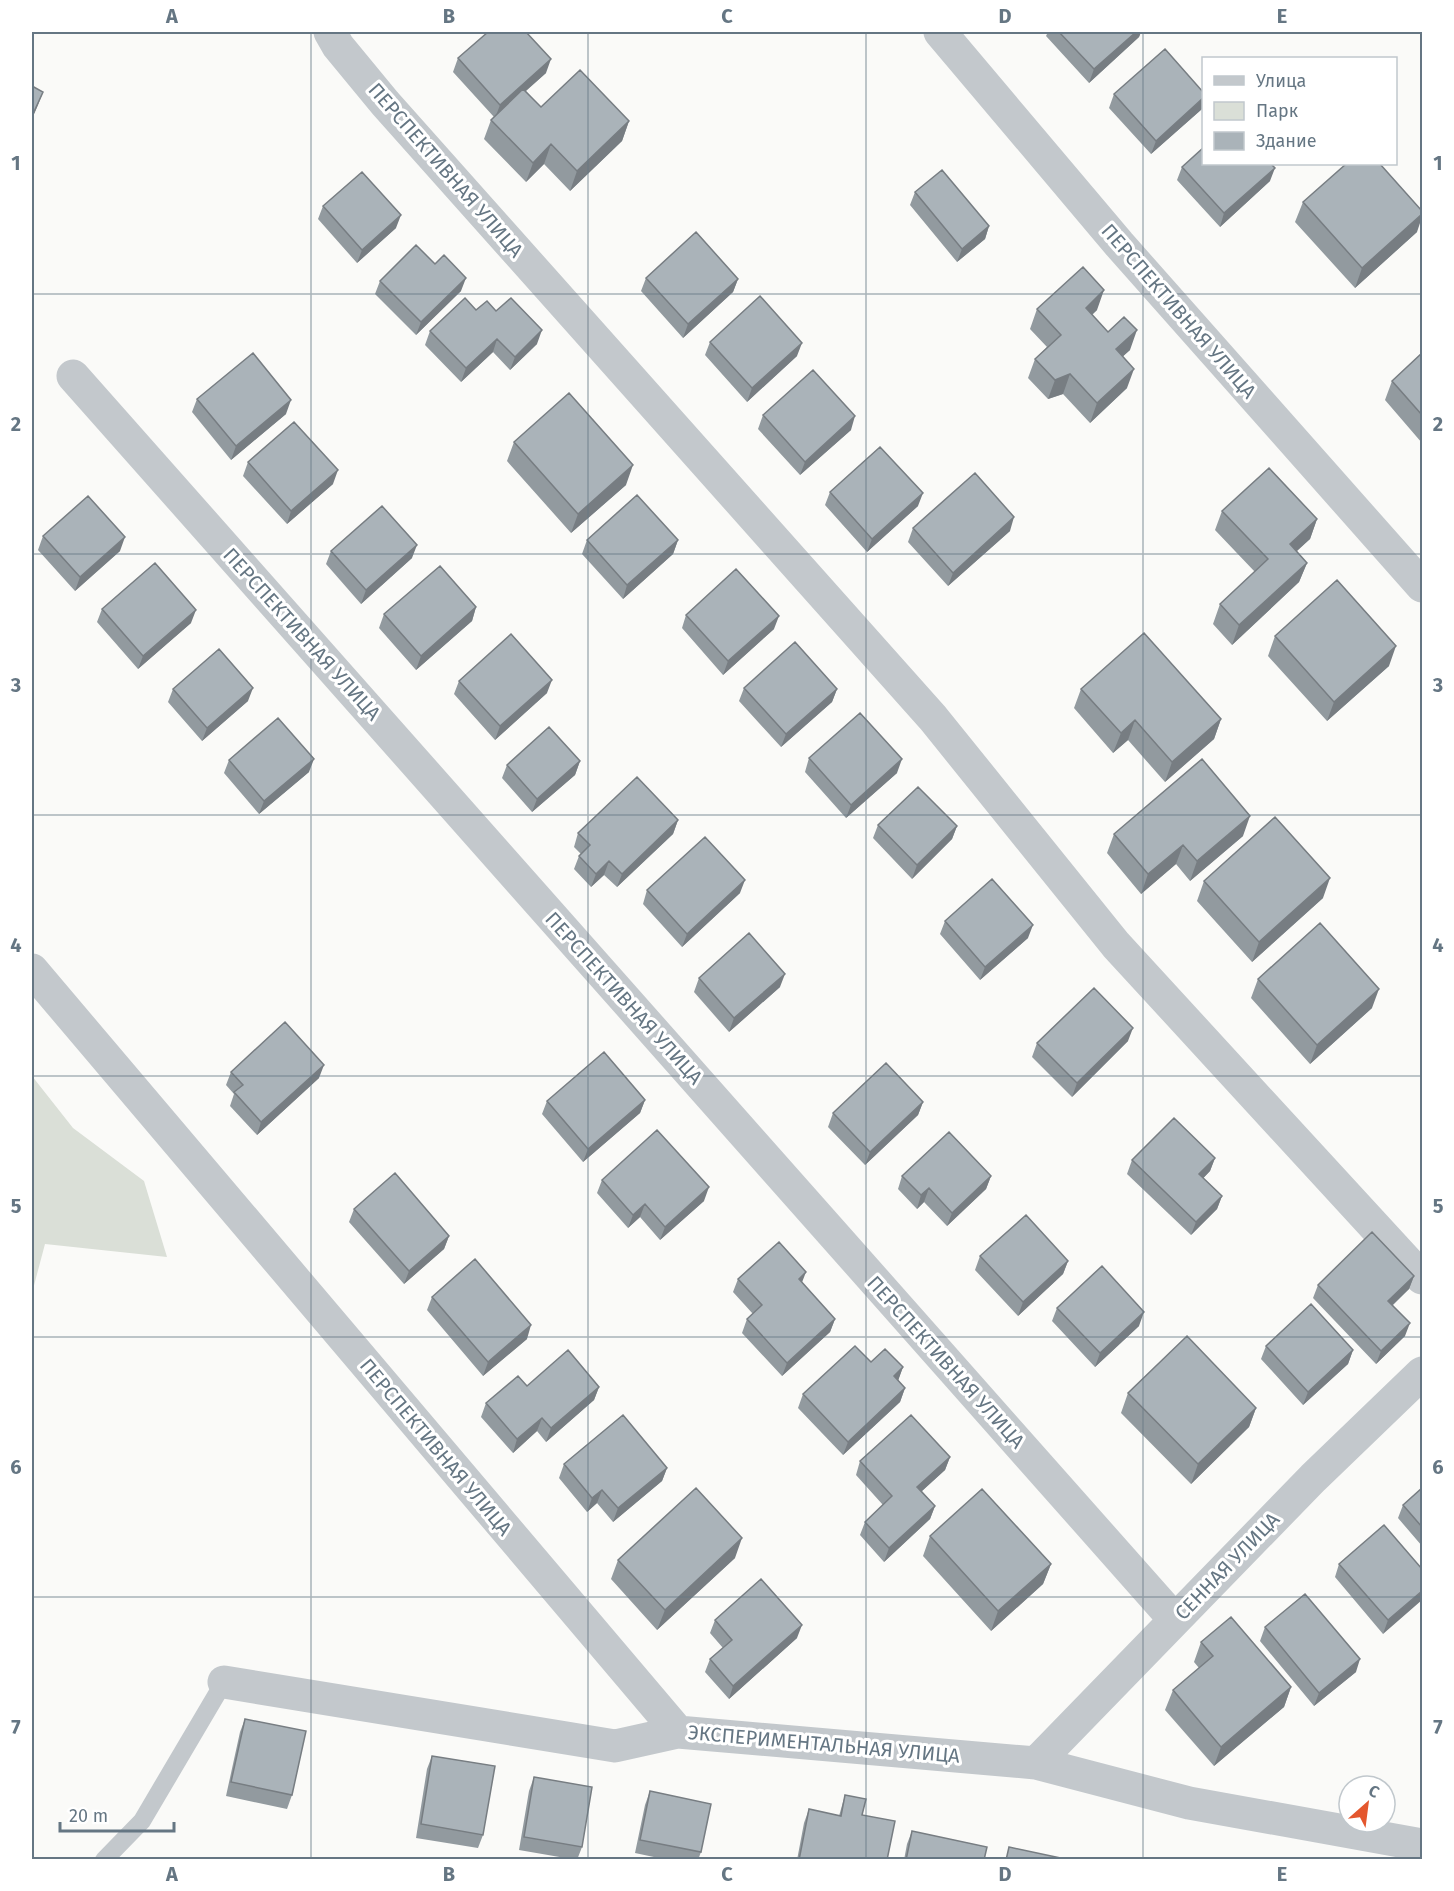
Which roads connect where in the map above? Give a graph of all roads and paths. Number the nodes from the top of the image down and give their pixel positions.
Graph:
1 (330, 32) edge
2 (940, 32) edge
3 (73, 376) dead end
4 (1422, 586) edge
5 (32, 970) edge
6 (1422, 1278) edge
7 (1422, 1373) edge
8 (1175, 1620) junction
9 (224, 1682) joint
10 (678, 1732) junction
11 (1036, 1763) junction
12 (1422, 1845) edge
13 (104, 1860) edge

1 - 6 street, ПЕРСПЕКТИВНАЯ УЛИЦА
2 - 4 street, ПЕРСПЕКТИВНАЯ УЛИЦА
3 - 8 street, ПЕРСПЕКТИВНАЯ УЛИЦА
5 - 10 street, ПЕРСПЕКТИВНАЯ УЛИЦА
7 - 8 street, СЕННАЯ УЛИЦА
8 - 11 street, СЕННАЯ УЛИЦА
9 - 10 street, ЭКСПЕРИМЕНТАЛЬНАЯ УЛИЦА
9 - 13 lane
10 - 11 street, ЭКСПЕРИМЕНТАЛЬНАЯ УЛИЦА
11 - 12 street, ЭКСПЕРИМЕНТАЛЬНАЯ УЛИЦА

